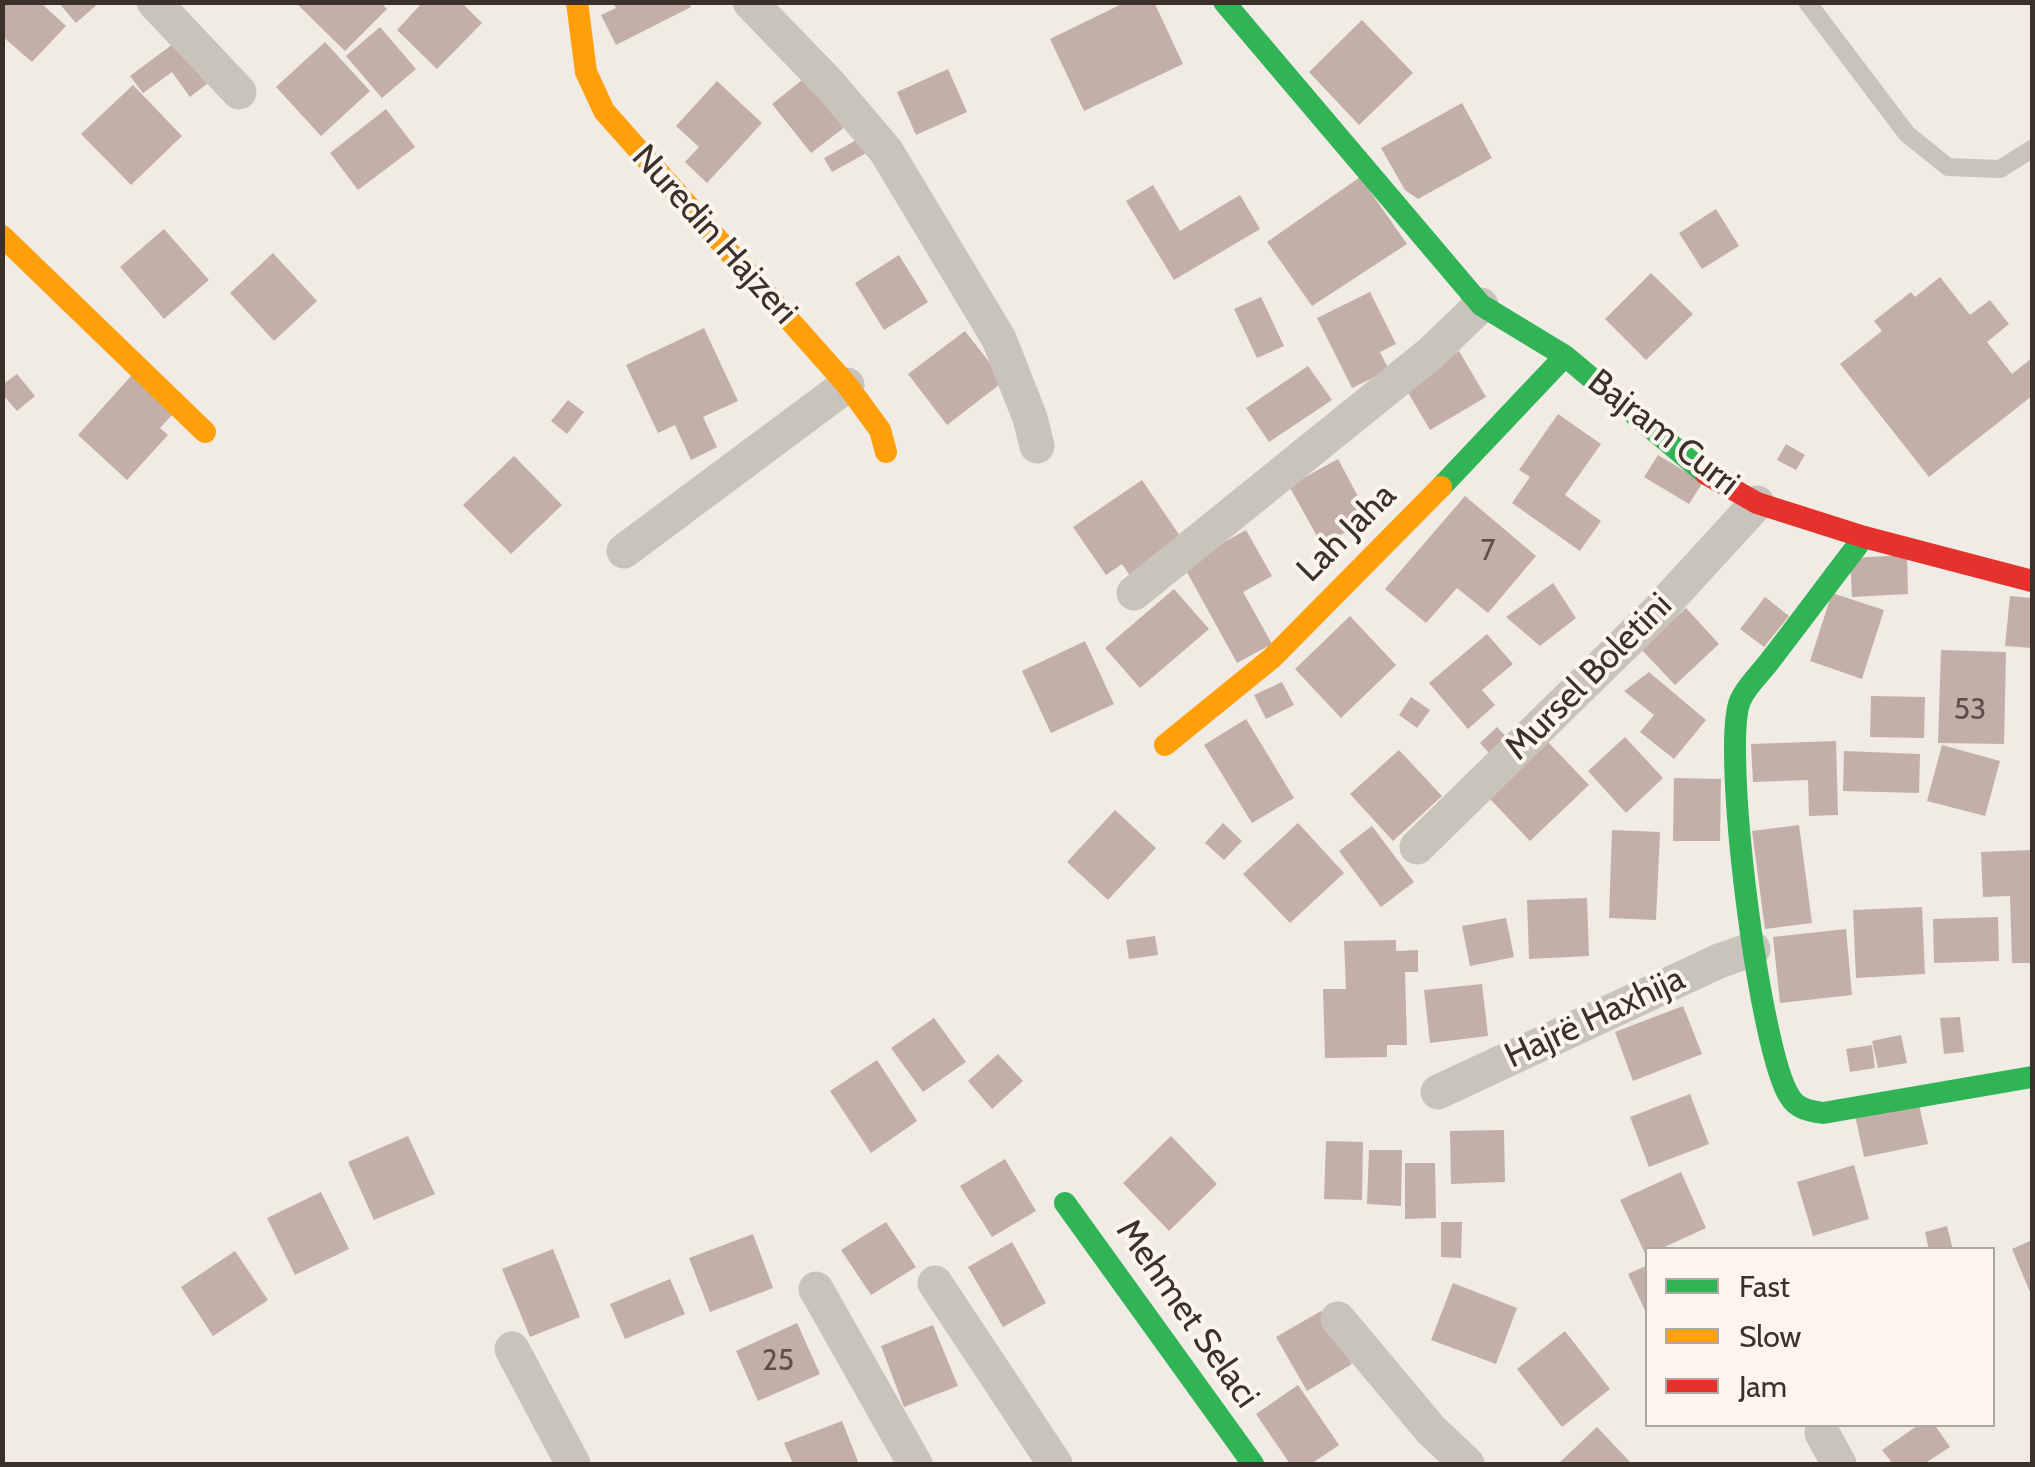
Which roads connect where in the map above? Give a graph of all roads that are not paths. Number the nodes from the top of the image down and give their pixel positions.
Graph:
1 (154, 2) edge
2 (577, 2) edge
3 (750, 2) edge
4 (1224, 2) edge
5 (1807, 2) edge
6 (239, 92) dead end
7 (2032, 150) edge
8 (2, 236) edge
9 (1481, 304) junction
10 (1565, 356) junction
11 (847, 384) junction
12 (205, 432) dead end
13 (1036, 446) dead end
14 (886, 452) dead end
15 (1757, 503) junction
16 (1864, 537) junction
17 (624, 551) dead end
18 (2032, 581) edge
19 (1134, 592) dead end
20 (1166, 745) dead end
21 (1417, 847) dead end
22 (1753, 950) junction
23 (2032, 1076) edge
24 (1438, 1092) dead end
25 (1065, 1203) dead end
26 (935, 1282) dead end
27 (816, 1289) dead end
28 (1338, 1318) dead end
29 (512, 1349) dead end
30 (1822, 1432) dead end
31 (573, 1464) edge
32 (914, 1464) edge
33 (1055, 1464) edge
34 (1253, 1464) edge
35 (1467, 1464) edge
36 (1839, 1464) edge

1 - 6 street
2 - 11 street, Nuredin Hajzeri
3 - 13 street
4 - 9 street, Bajram Curri
5 - 7 lane
8 - 12 street
9 - 10 street, Bajram Curri
9 - 19 street
10 - 15 street, Bajram Curri
10 - 20 street, Lah Jaha
11 - 14 street, Nuredin Hajzeri
11 - 17 street
15 - 16 street, Bajram Curri
15 - 21 street, Mursel Boletini
16 - 18 street, Bajram Curri
16 - 22 street
22 - 23 street
22 - 24 street, Hajrë Haxhija
25 - 34 street, Mehmet Selaci
26 - 33 street
27 - 32 street
28 - 35 street
29 - 31 street
30 - 36 street

